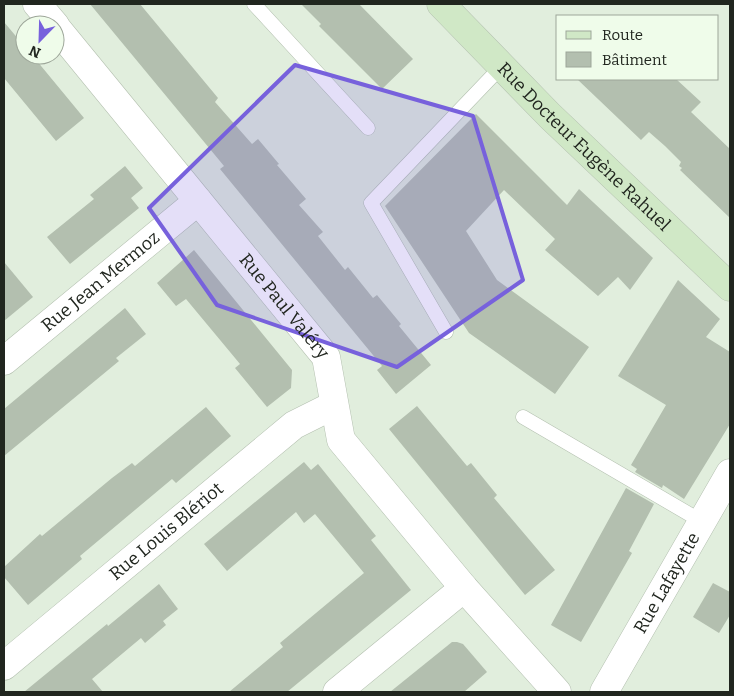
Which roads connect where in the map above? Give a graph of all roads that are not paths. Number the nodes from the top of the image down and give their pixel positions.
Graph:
1 (37, 4) edge
2 (254, 4) edge
3 (441, 4) edge
4 (46, 15) edge
5 (65, 37) edge
6 (501, 66) junction
7 (368, 128) dead end
8 (198, 201) junction
9 (730, 287) edge
10 (446, 332) dead end
11 (4, 361) edge
12 (334, 405) junction
13 (523, 417) dead end
14 (730, 473) edge
15 (701, 521) junction
16 (464, 588) junction
17 (4, 666) edge
18 (338, 692) edge
19 (557, 692) edge
20 (604, 692) edge

1 - 4 street, Rue Paul Valéry
2 - 7 lane
3 - 6 main road, Rue Docteur Eugène Rahuel
5 - 8 street, Rue Paul Valéry
6 - 9 main road, Rue Docteur Eugène Rahuel
6 - 10 lane
8 - 11 street, Rue Jean Mermoz
8 - 12 street, Rue Paul Valéry
12 - 16 street, Rue Paul Valéry
12 - 17 street, Rue Louis Blériot
13 - 15 lane
14 - 15 street, Rue Lafayette
15 - 20 street, Rue Lafayette
16 - 18 street
16 - 19 street, Rue Paul Valéry

